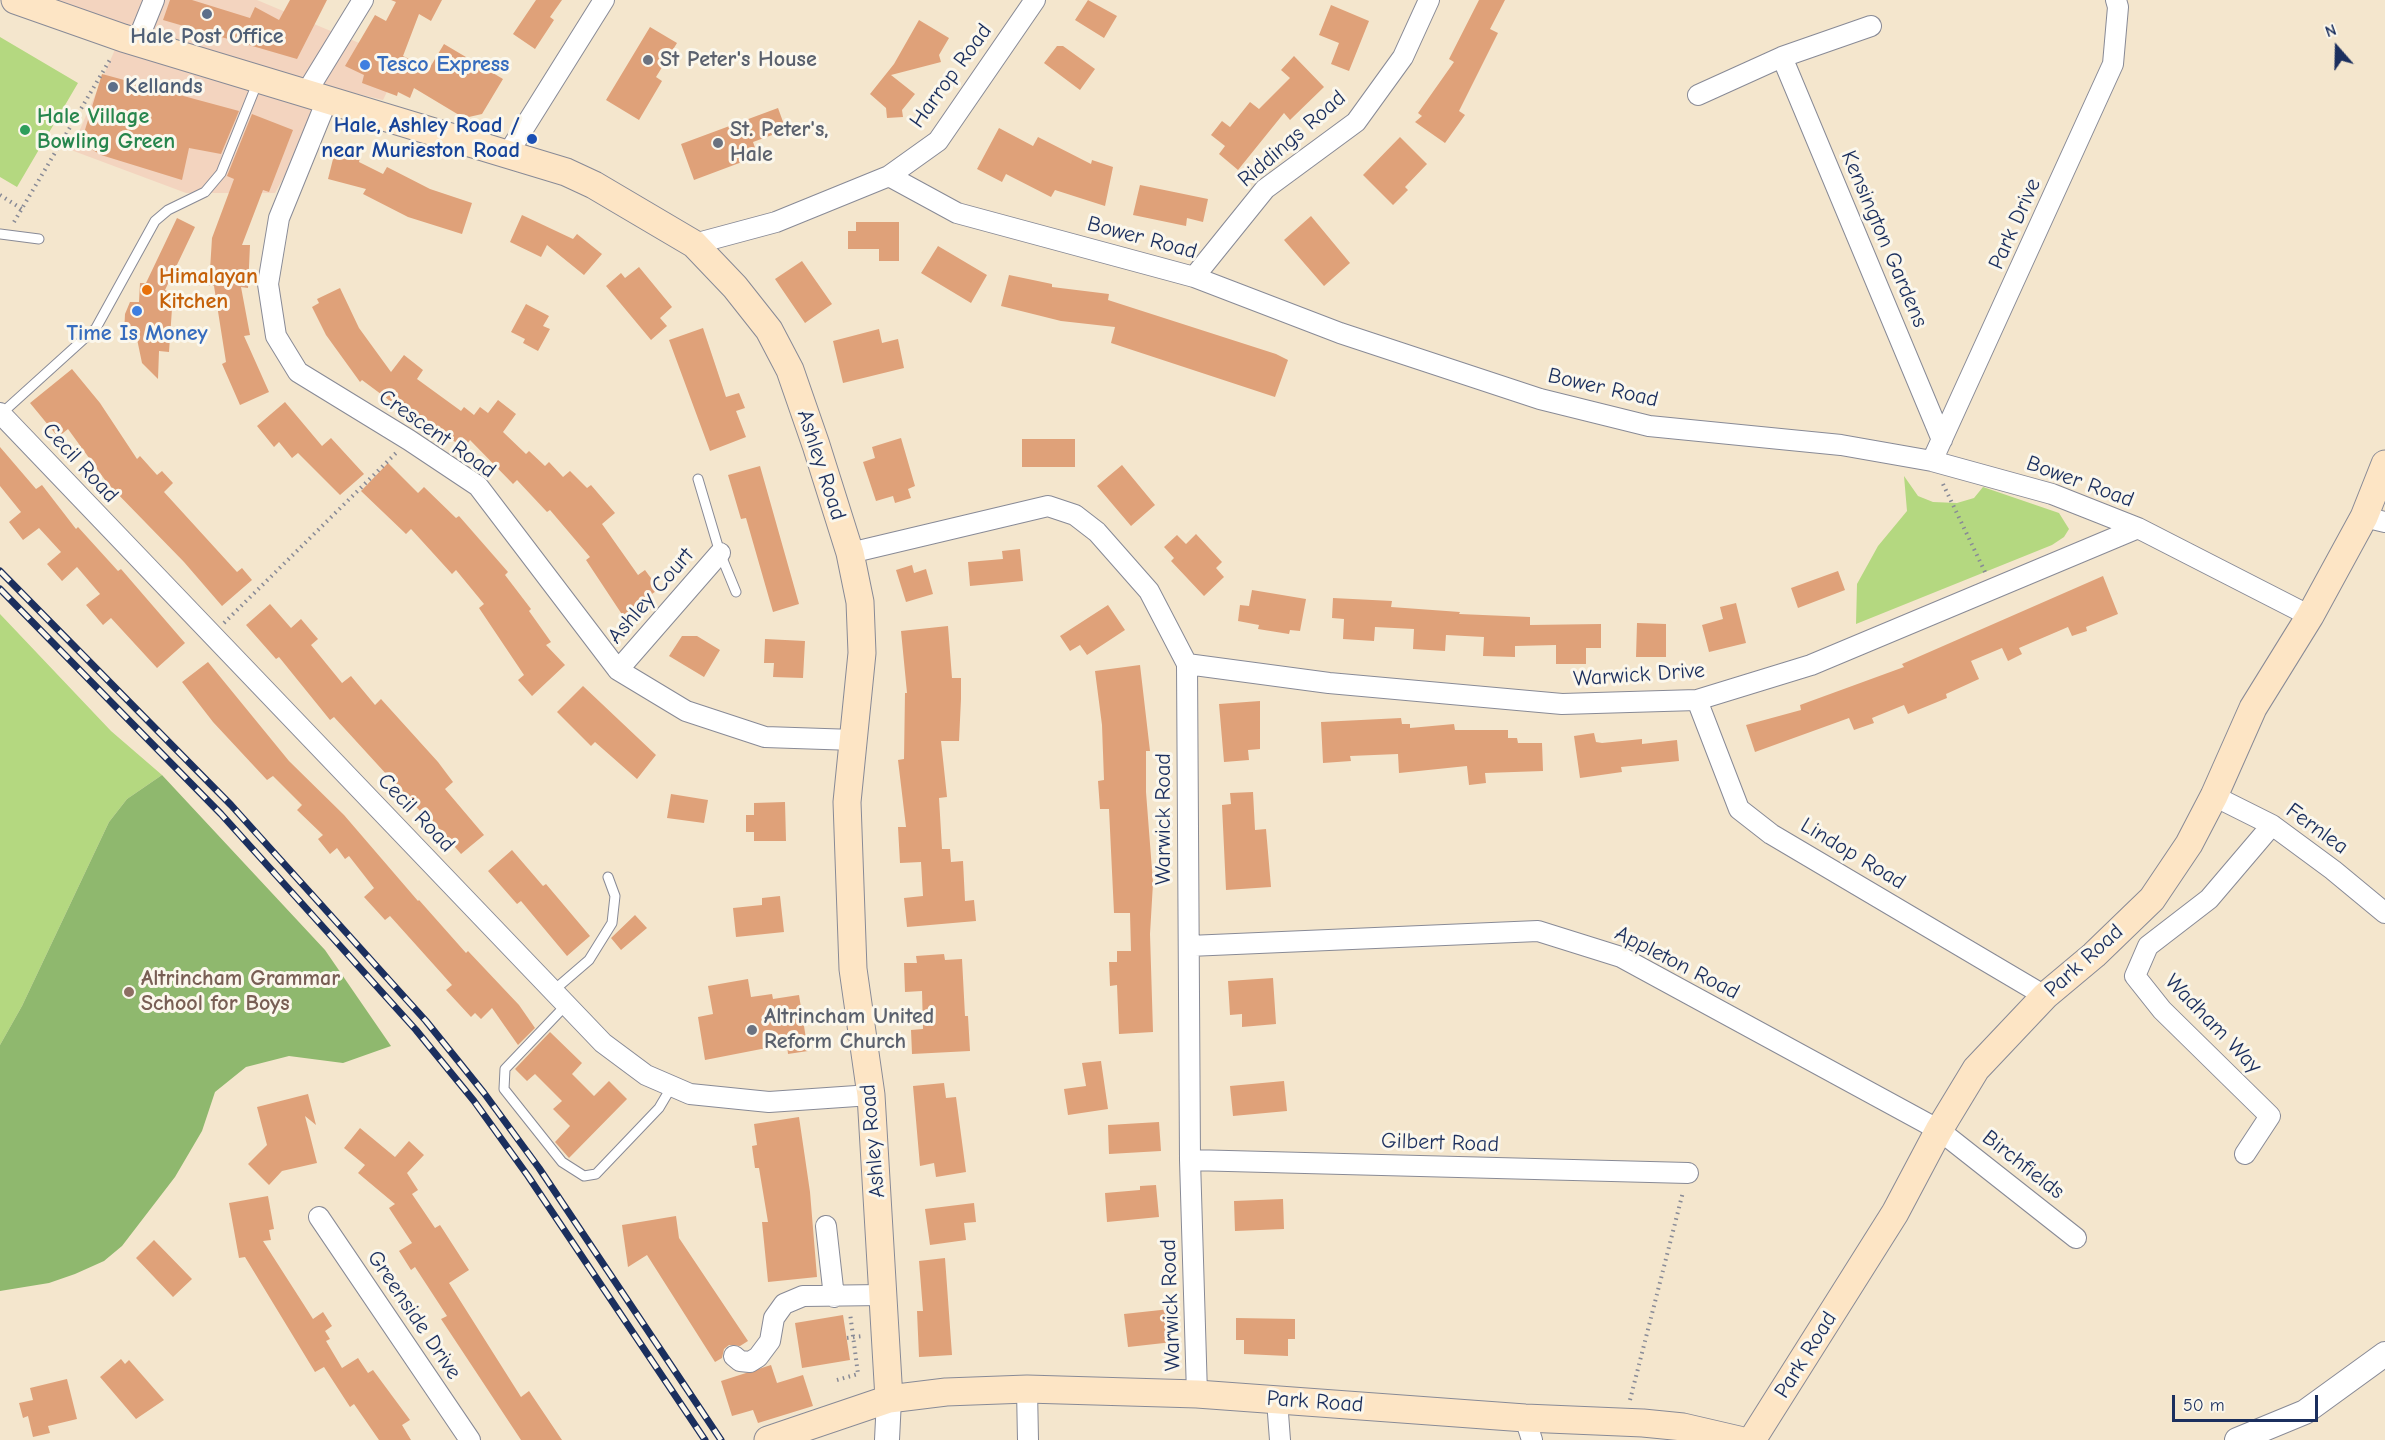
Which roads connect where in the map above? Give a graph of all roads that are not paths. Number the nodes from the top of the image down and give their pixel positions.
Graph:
1 (15, 0) edge
2 (154, 0) edge
3 (363, 0) edge
4 (604, 0) edge
5 (1035, 0) edge
6 (1429, 0) edge
7 (2116, 0) edge
8 (1871, 26) dead end
9 (130, 40) junction
10 (1782, 57) junction
11 (258, 81) junction
12 (1698, 95) dead end
13 (317, 97) junction
14 (507, 155) junction
15 (889, 176) junction
16 (4, 234) edge
17 (39, 239) dead end
18 (694, 244) junction
19 (1194, 277) junction
20 (1, 413) edge
21 (1942, 440) junction
22 (1932, 461) junction
23 (2385, 464) edge
24 (698, 479) dead end
25 (2375, 520) edge
26 (2138, 528) junction
27 (720, 553) junction
28 (850, 553) junction
29 (736, 592) dead end
30 (2310, 616) junction
31 (1187, 664) junction
32 (618, 670) junction
33 (1697, 700) junction
34 (854, 741) junction
35 (2214, 796) junction
36 (2272, 825) junction
37 (608, 877) dead end
38 (2385, 913) edge
39 (1189, 946) junction
40 (2045, 996) junction
41 (560, 998) junction
42 (672, 1086) junction
43 (871, 1095) junction
44 (1939, 1130) junction
45 (2245, 1154) dead end
46 (1190, 1160) junction
47 (1688, 1173) road end
48 (319, 1218) dead end
49 (826, 1226) dead end
50 (2076, 1238) dead end
51 (882, 1295) junction
52 (840, 1297) junction
53 (2385, 1354) edge
54 (734, 1356) dead end
55 (1027, 1389) junction
56 (1197, 1394) junction
57 (889, 1399) junction
58 (1277, 1400) junction
59 (1529, 1429) edge
60 (2267, 1435) edge
61 (777, 1437) edge
62 (470, 1440) edge
63 (887, 1440) edge
64 (1028, 1440) edge
65 (1280, 1440) edge
66 (1739, 1440) edge
67 (2237, 1440) edge

1 - 9 main road, Ashley Road
2 - 9 street
3 - 13 street, Crescent Road
4 - 14 street
5 - 15 street, Harrop Road
6 - 19 street, Riddings Road
7 - 21 street, Park Drive
8 - 10 street
9 - 11 main road, Ashley Road
10 - 12 street
10 - 21 street, Kensington Gardens
11 - 13 main road, Ashley Road
11 - 20 lane
13 - 14 main road, Ashley Road
13 - 32 street, Crescent Road
14 - 18 main road, Ashley Road
15 - 18 street, Harrop Road
15 - 19 street, Bower Road
16 - 17 lane
18 - 28 main road, Ashley Road
19 - 22 street, Bower Road
20 - 41 street, Cecil Road
21 - 22 street, Park Drive
22 - 26 street, Bower Road
23 - 25 main road, Park Road
24 - 27 lane
25 - 30 main road, Park Road
26 - 30 street, Bower Road
26 - 33 street, Warwick Drive
27 - 29 lane
27 - 32 street, Ashley Court
28 - 31 street, Warwick Road
28 - 34 main road, Ashley Road
30 - 35 main road, Park Road
31 - 33 street, Warwick Drive
31 - 39 street, Warwick Road
32 - 34 street, Crescent Road
33 - 40 street, Lindop Road
34 - 43 main road, Ashley Road
35 - 36 street, Fernlea
35 - 40 main road, Park Road
36 - 38 street, Fernlea
36 - 45 street, Wadham Way
37 - 41 lane
39 - 44 street, Appleton Road
39 - 46 street, Warwick Road
40 - 44 main road, Park Road
41 - 42 street, Cecil Road
41 - 42 lane
42 - 43 street, Cecil Road
43 - 51 main road, Ashley Road
44 - 50 street, Birchfields
44 - 66 main road, Park Road
46 - 47 street, Gilbert Road
46 - 56 street, Warwick Road
48 - 62 street, Greenside Drive
49 - 52 street
51 - 52 street
51 - 57 main road, Ashley Road
52 - 54 street
53 - 60 street
55 - 56 main road, Park Road
55 - 57 main road, Park Road
55 - 64 street
56 - 58 main road, Park Road
57 - 61 main road, Park Road
57 - 63 street, Ashley Road
58 - 59 main road, Park Road
58 - 65 street
59 - 66 main road, Park Road
60 - 67 street

